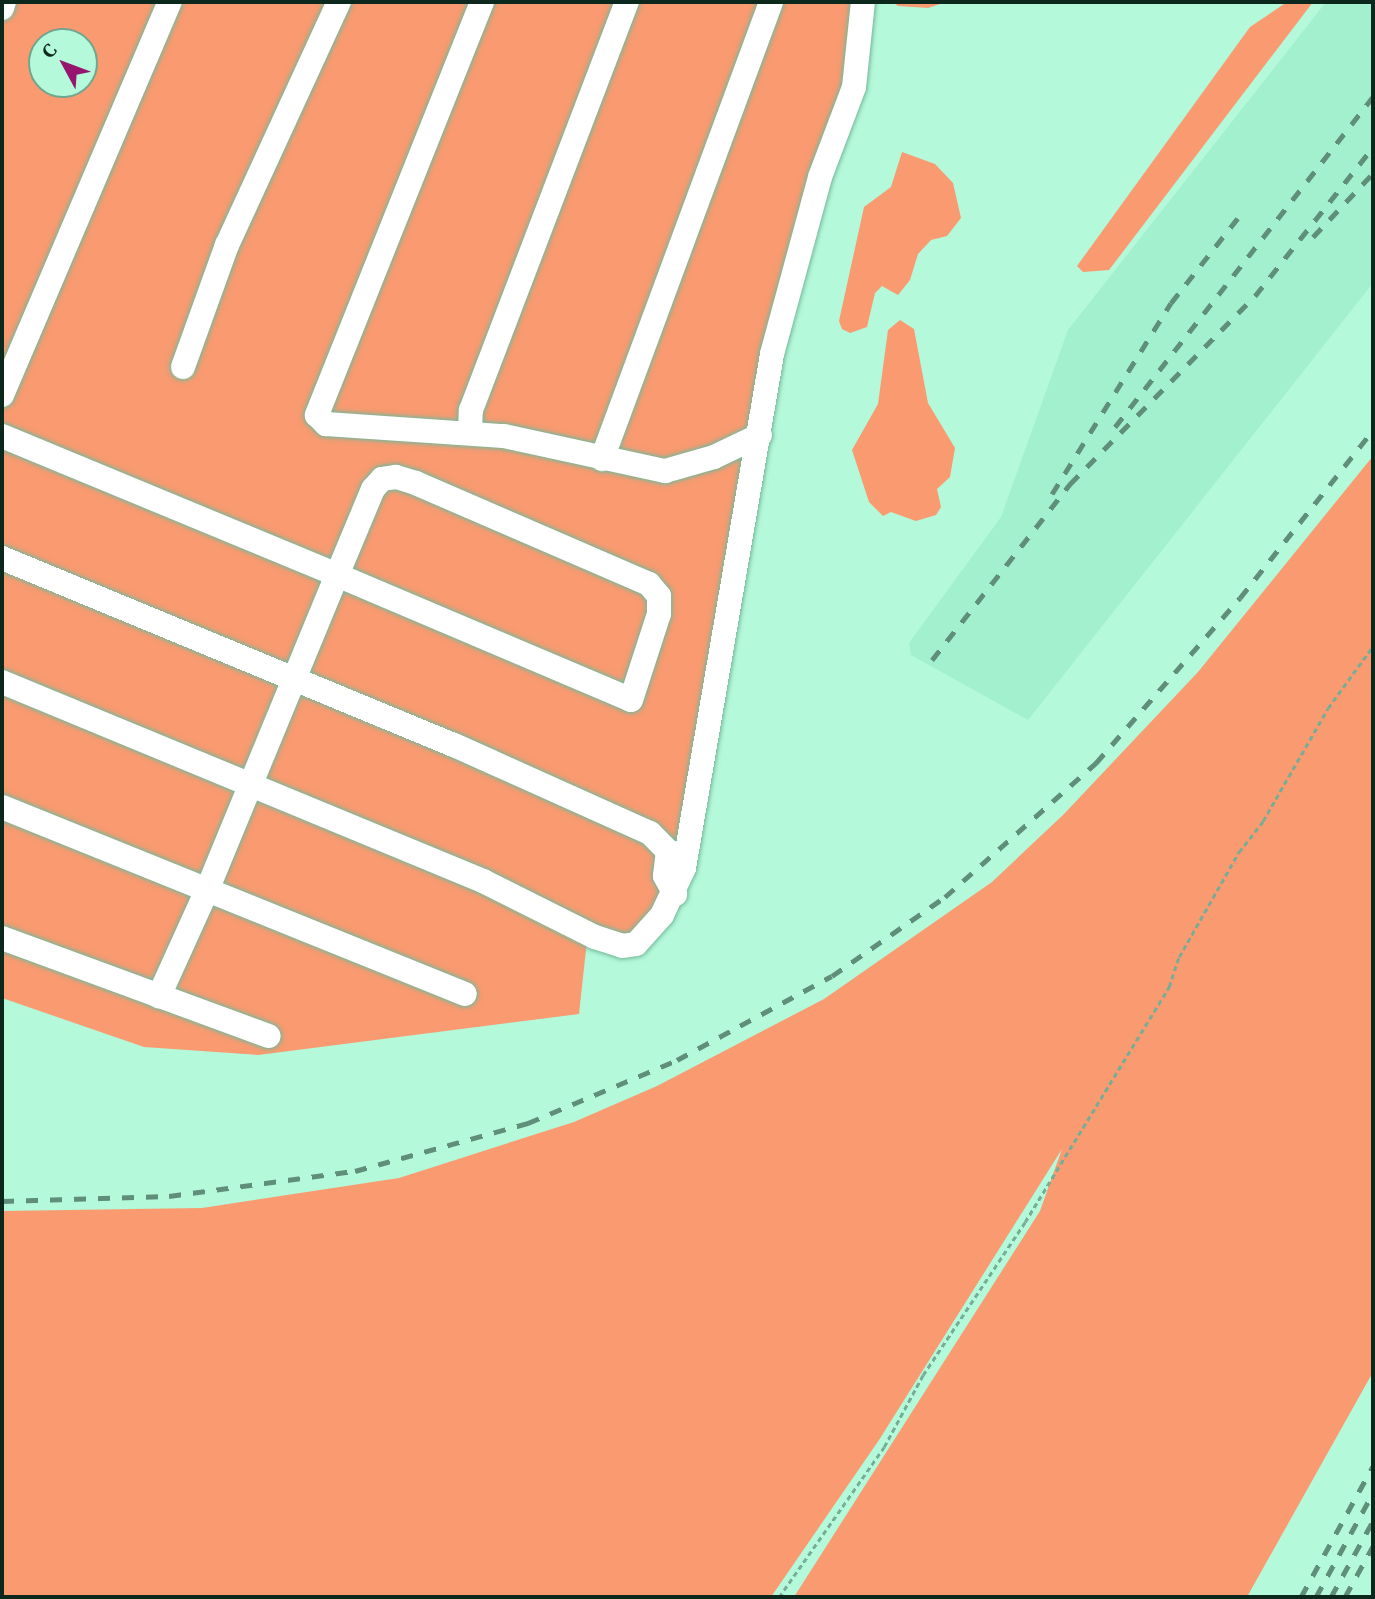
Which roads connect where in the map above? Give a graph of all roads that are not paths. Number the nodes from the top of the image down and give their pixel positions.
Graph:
1 (4, 2) edge
2 (170, 2) edge
3 (339, 2) edge
4 (482, 2) edge
5 (627, 2) edge
6 (771, 2) edge
7 (863, 2) edge
8 (2, 8) edge
9 (10, 358) edge
10 (183, 367) dead end
11 (2, 395) edge
12 (470, 433) junction
13 (760, 435) junction
14 (2, 436) edge
15 (602, 459) junction
16 (2, 558) edge
17 (337, 575) junction
18 (295, 678) junction
19 (2, 682) edge
20 (250, 788) junction
21 (2, 807) edge
22 (208, 888) junction
23 (675, 894) junction
24 (2, 938) edge
25 (465, 994) dead end
26 (159, 996) junction
27 (269, 1036) dead end

1 - 8 lane
2 - 9 lane
3 - 10 lane
4 - 12 lane
5 - 12 lane
6 - 15 lane
7 - 13 lane
9 - 11 lane
12 - 15 lane
13 - 15 lane
13 - 23 lane
14 - 17 lane
16 - 18 lane
17 - 17 lane
17 - 18 lane
18 - 20 lane
18 - 23 lane
19 - 20 lane
20 - 22 lane
20 - 23 lane
21 - 22 lane
22 - 25 lane
22 - 26 lane
24 - 26 lane
26 - 27 lane

